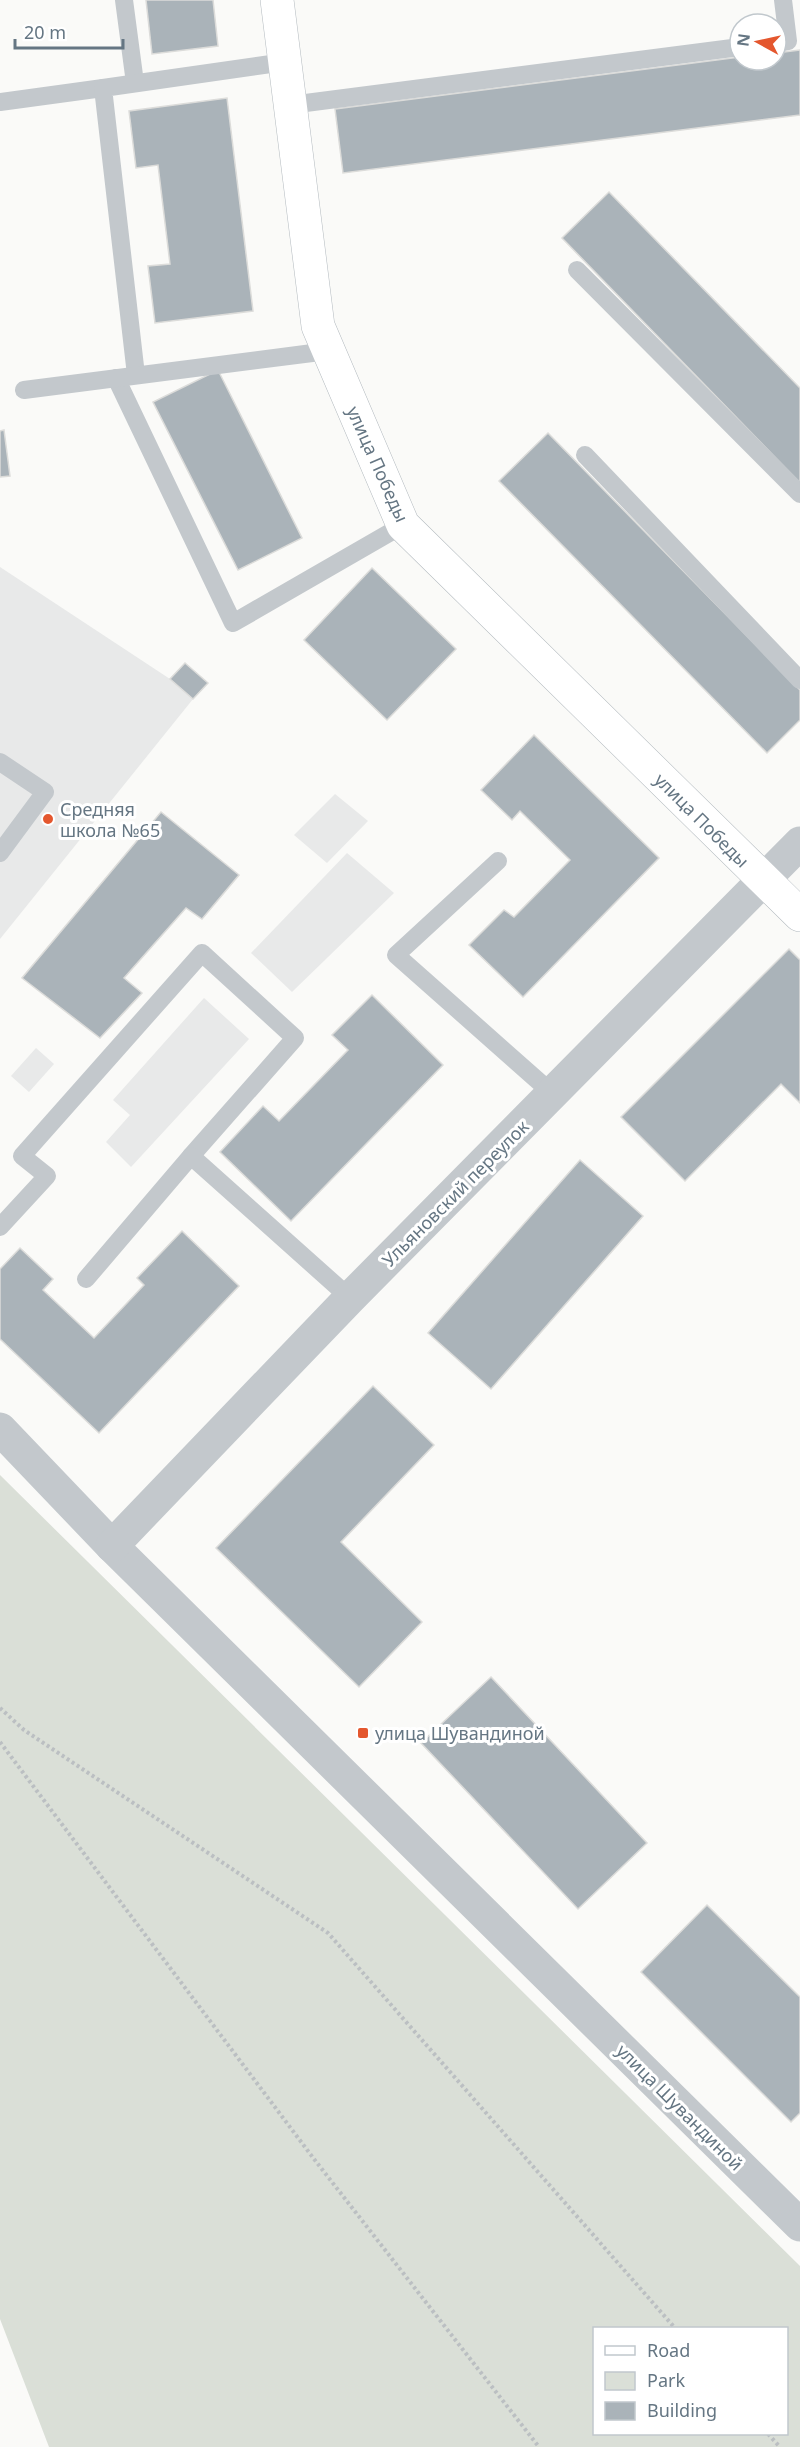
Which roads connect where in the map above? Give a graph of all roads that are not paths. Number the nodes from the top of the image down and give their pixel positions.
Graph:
1 (124, 0) edge
2 (277, 0) edge
3 (728, 49) edge
4 (285, 62) junction
5 (135, 83) junction
6 (103, 88) junction
7 (0, 102) edge
8 (290, 105) junction
9 (577, 270) dead end
10 (328, 351) junction
11 (136, 375) junction
12 (116, 378) junction
13 (24, 390) dead end
14 (585, 455) dead end
15 (800, 494) edge
16 (403, 525) junction
17 (800, 680) edge
18 (0, 762) edge
19 (800, 843) edge
20 (0, 853) edge
21 (498, 861) dead end
22 (764, 882) junction
23 (800, 915) edge
24 (553, 1094) junction
25 (191, 1156) junction
26 (0, 1227) edge
27 (86, 1279) dead end
28 (350, 1298) junction
29 (0, 1429) edge
30 (112, 1546) junction
31 (800, 2225) edge

1 - 5 lane
2 - 4 street, улица Победы
3 - 8 lane
4 - 5 lane
4 - 8 street, улица Победы
5 - 6 lane
6 - 7 lane
6 - 11 lane
8 - 10 street, улица Победы
9 - 15 lane
10 - 11 lane
10 - 16 street, улица Победы
11 - 12 lane
12 - 13 lane
12 - 16 lane
14 - 17 lane
16 - 22 street, улица Победы
18 - 20 lane
19 - 22 street, Ульяновский переулок
21 - 24 lane
22 - 23 street, улица Победы
22 - 24 street, Ульяновский переулок
24 - 28 street, Ульяновский переулок
25 - 26 lane
25 - 27 lane
25 - 28 lane
28 - 30 street, Ульяновский переулок
29 - 30 street, улица Шувандиной
30 - 31 street, улица Шувандиной

